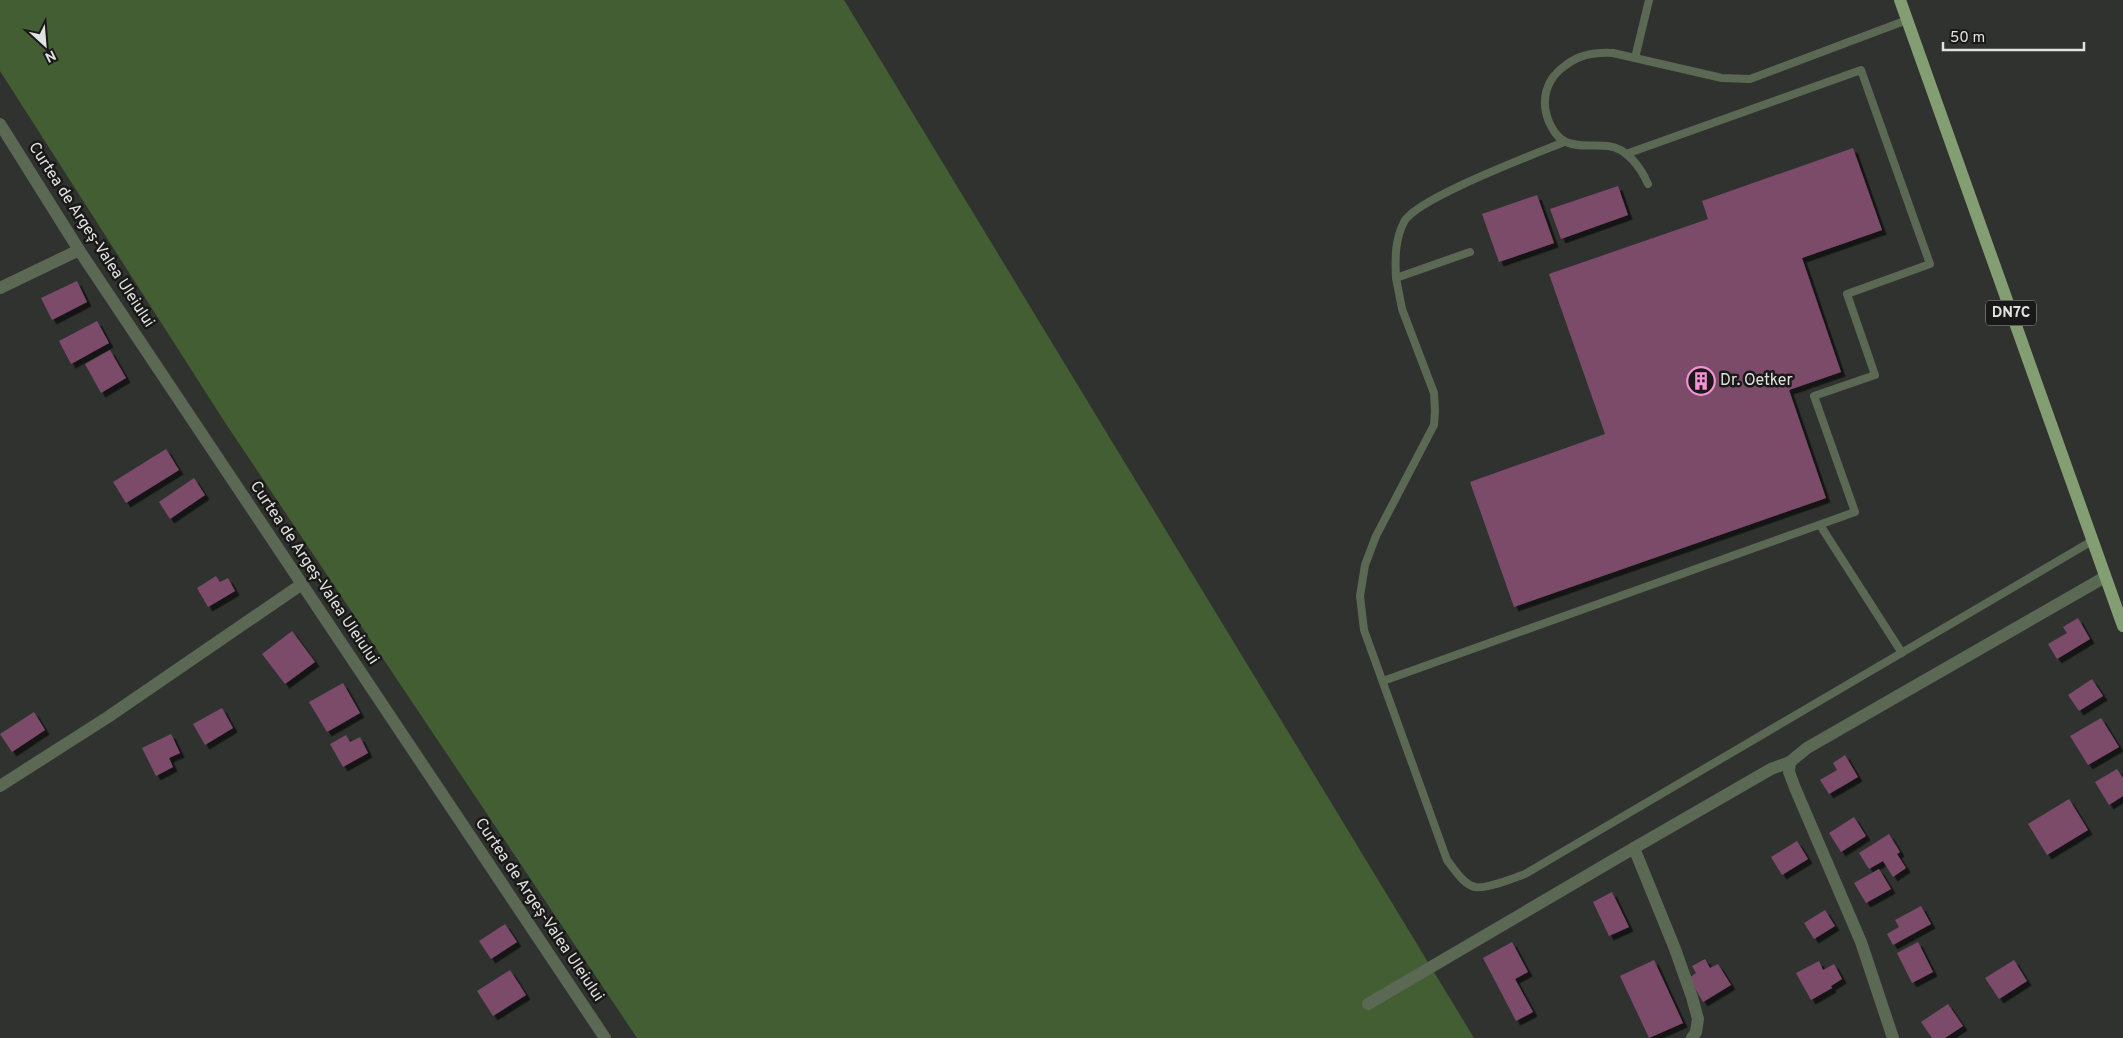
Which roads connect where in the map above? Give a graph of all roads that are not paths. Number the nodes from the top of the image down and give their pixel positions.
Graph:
1 (1649, 0) edge
2 (1900, 0) edge
3 (1907, 20) junction
4 (1635, 58) junction
5 (0, 124) edge
6 (1564, 142) junction
7 (1626, 154) junction
8 (1648, 184) dead end
9 (79, 250) junction
10 (1470, 252) dead end
11 (1396, 278) junction
12 (0, 288) edge
13 (1820, 524) junction
14 (2092, 542) junction
15 (2105, 577) junction
16 (302, 584) junction
17 (2123, 626) edge
18 (1902, 653) junction
19 (1382, 681) junction
20 (1790, 762) junction
21 (0, 786) edge
22 (1634, 848) junction
23 (1368, 1004) dead end
24 (604, 1038) edge
25 (1692, 1038) edge
26 (1893, 1038) edge

1 - 4 lane
2 - 3 main road, DN7C
3 - 4 lane
3 - 14 main road, DN7C
4 - 6 lane
5 - 9 street, Curtea de Argeș-Valea Uleiului
6 - 7 lane
6 - 11 lane
7 - 8 lane
7 - 13 lane
9 - 12 street
9 - 16 street, Curtea de Argeș-Valea Uleiului
10 - 11 lane
11 - 19 lane
13 - 18 lane
13 - 19 lane
14 - 15 main road, DN7C
14 - 18 lane
15 - 17 main road, DN7C
15 - 20 street
16 - 21 street
16 - 24 street, Curtea de Argeș-Valea Uleiului
18 - 19 lane
20 - 22 street
20 - 26 street
22 - 23 street
22 - 25 street

